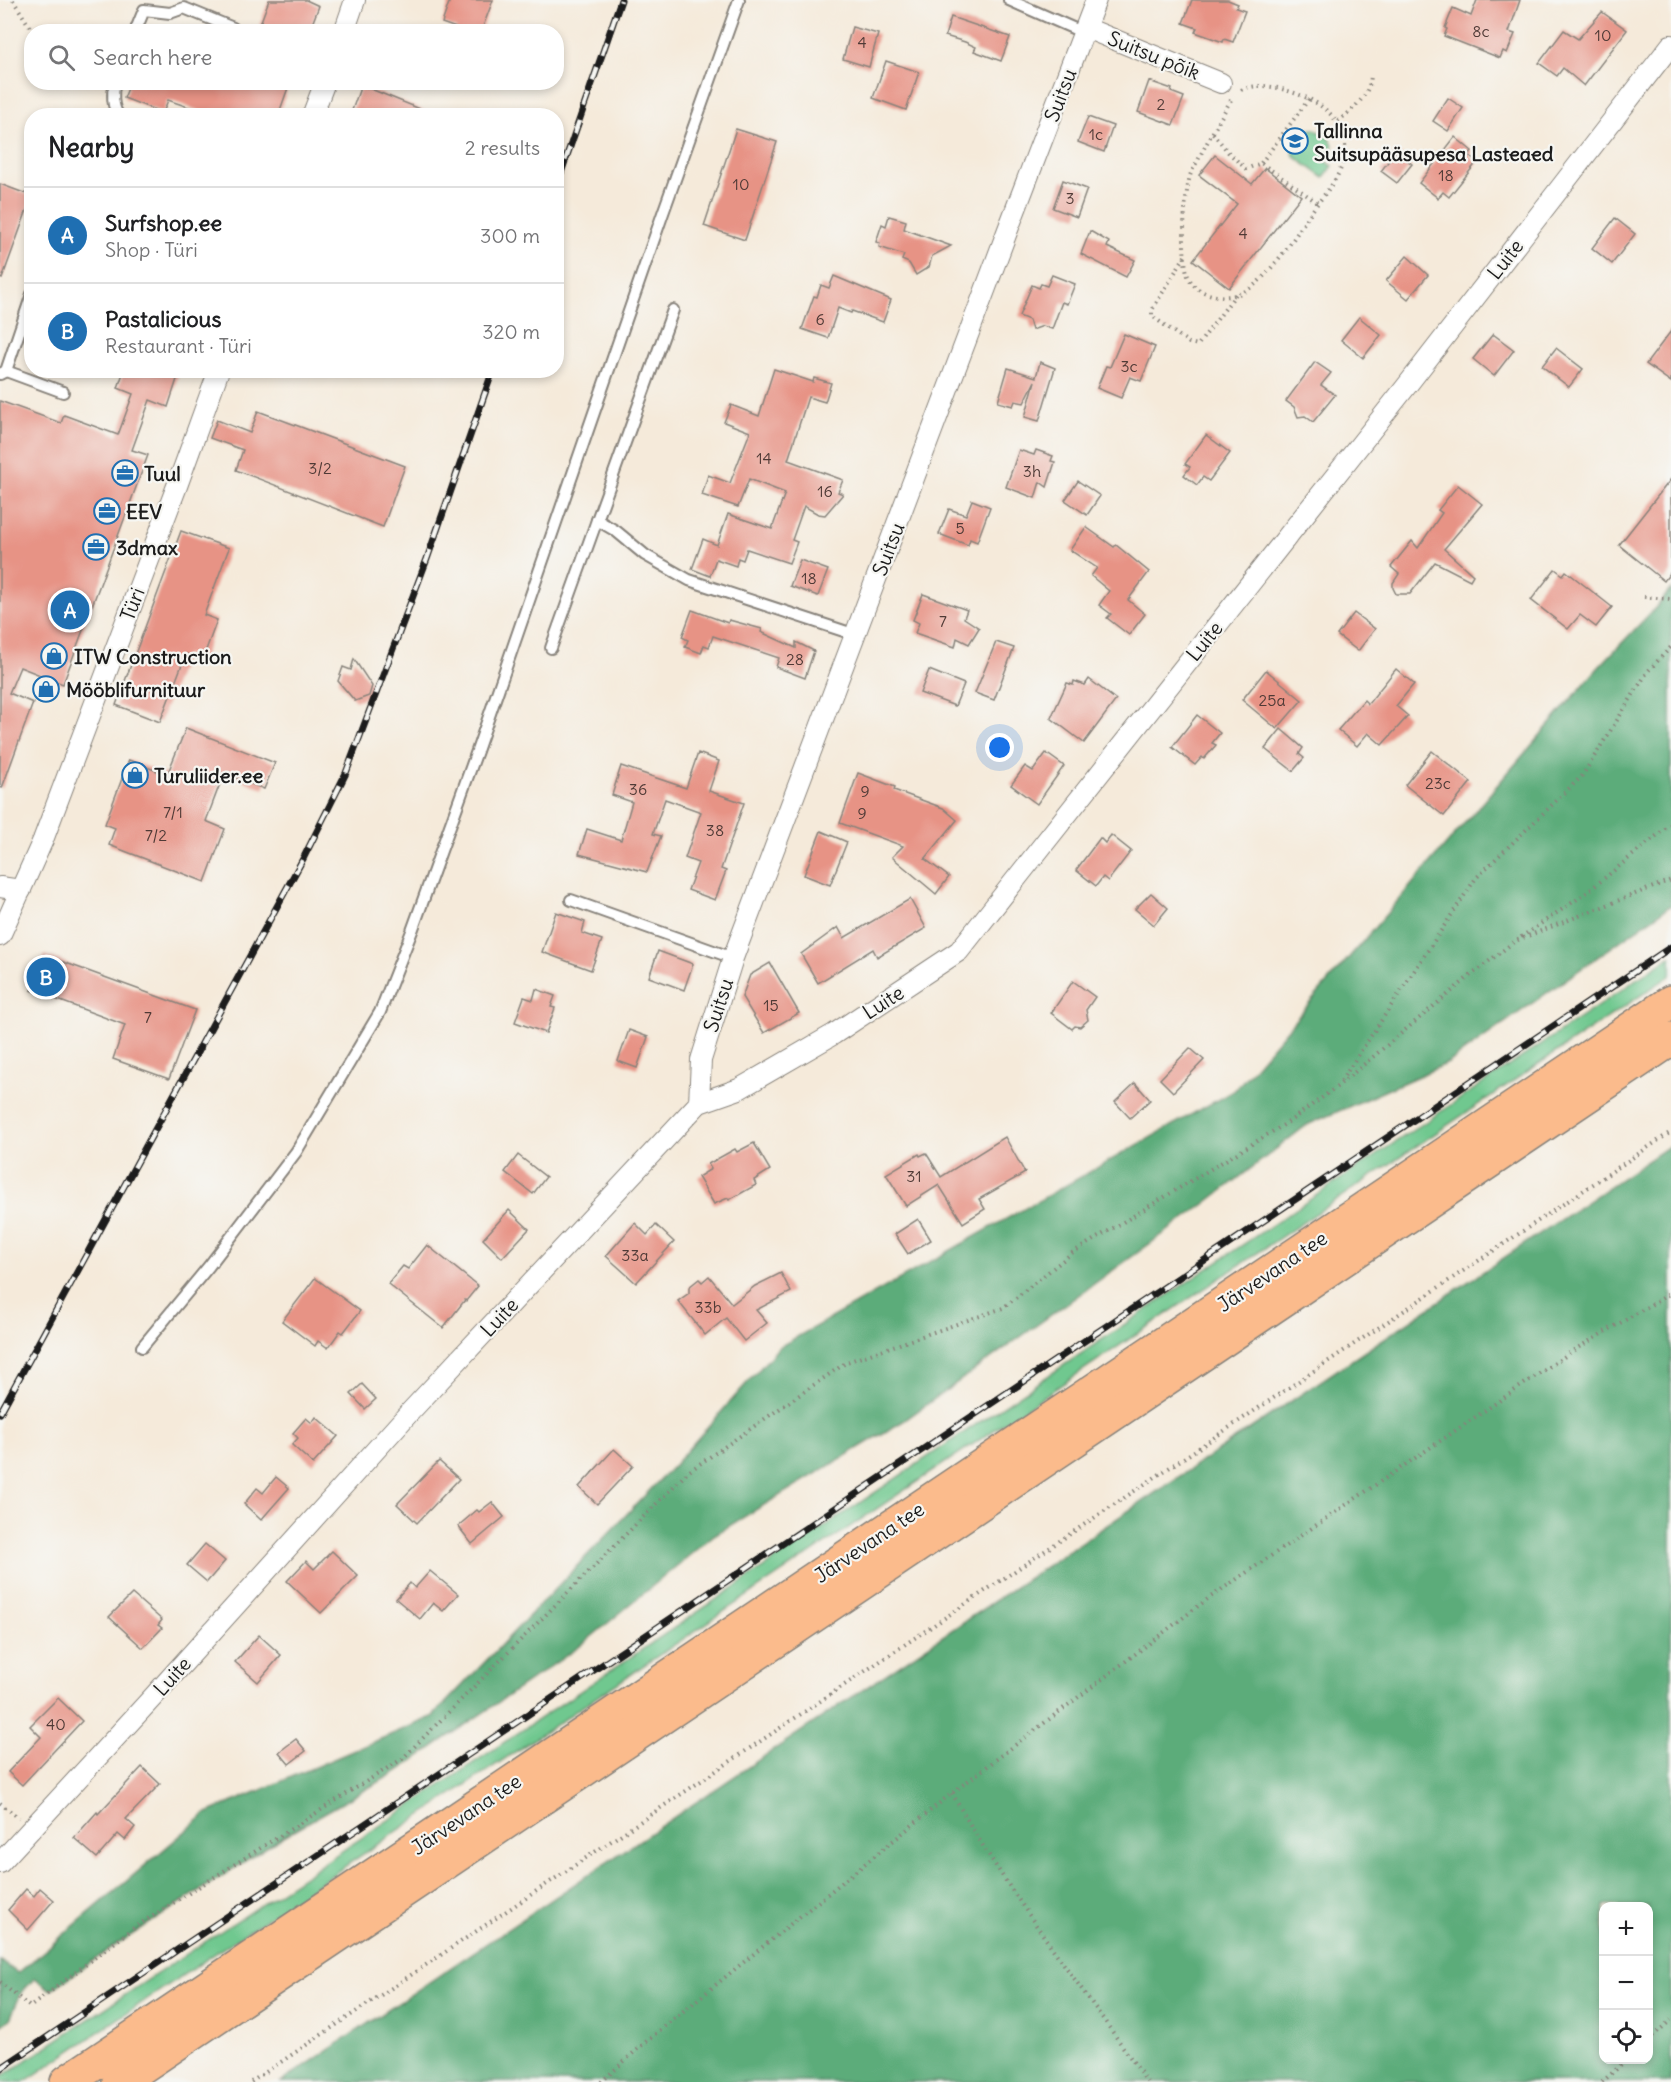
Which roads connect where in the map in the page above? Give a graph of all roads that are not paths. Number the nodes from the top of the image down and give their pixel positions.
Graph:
1 (355, 0) edge
2 (739, 0) edge
3 (1009, 0) edge
4 (1096, 0) edge
5 (138, 24) edge
6 (223, 24) edge
7 (347, 24) edge
8 (1085, 30) junction
9 (1671, 45) edge
10 (1221, 83) dead end
11 (113, 90) edge
12 (322, 90) edge
13 (115, 108) edge
14 (315, 108) edge
15 (673, 310) dead end
16 (24, 316) edge
17 (3, 373) edge
18 (216, 378) edge
19 (63, 392) dead end
20 (597, 520) junction
21 (856, 635) junction
22 (551, 648) dead end
23 (0, 887) edge
24 (21, 890) junction
25 (571, 900) dead end
26 (0, 936) edge
27 (733, 958) junction
28 (1671, 1002) edge
29 (1671, 1039) edge
30 (699, 1103) junction
31 (142, 1347) dead end
32 (0, 1863) edge
33 (68, 2082) edge
34 (119, 2082) edge

1 - 7 street
2 - 31 lane
3 - 8 lane
4 - 8 street, Suitsu
5 - 6 lane
8 - 10 street, Suitsu põik
8 - 21 street, Suitsu
9 - 30 street, Luite
11 - 13 lane
12 - 14 street
15 - 20 lane
16 - 17 lane
17 - 19 lane
18 - 24 street, Türi
20 - 21 lane
20 - 22 lane
21 - 27 street, Suitsu
23 - 24 street
24 - 26 street, Türi
25 - 27 lane
27 - 30 street, Suitsu
28 - 33 highway, Järvevana tee
29 - 34 highway, Järvevana tee
30 - 32 street, Luite

